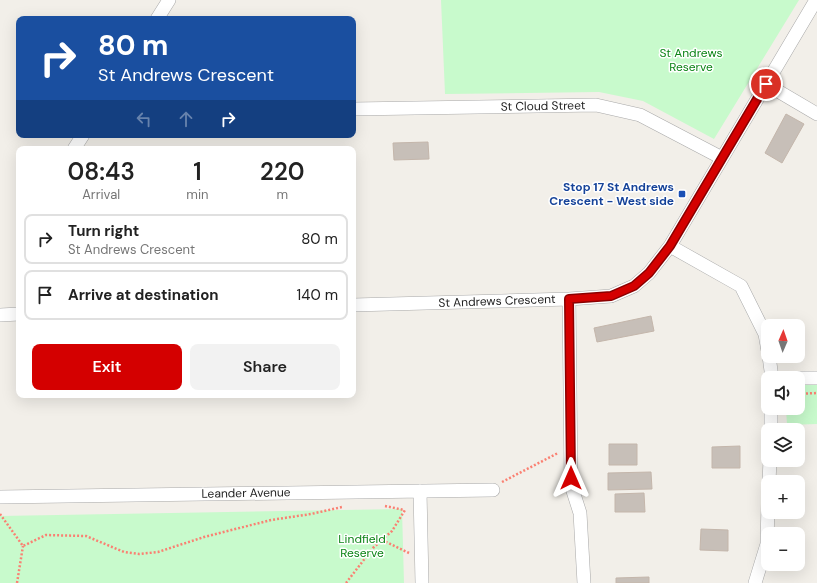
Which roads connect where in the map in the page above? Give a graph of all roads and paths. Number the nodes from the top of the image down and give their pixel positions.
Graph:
1 (169, 0) edge
2 (816, 0) edge
3 (159, 16) edge
4 (766, 84) junction
5 (356, 110) edge
6 (817, 114) edge
7 (722, 158) junction
8 (670, 246) junction
9 (569, 299) junction
10 (356, 305) edge
11 (16, 314) edge
12 (0, 315) edge
13 (761, 326) edge
14 (805, 378) edge
15 (817, 378) edge
16 (817, 393) edge
17 (805, 394) edge
18 (571, 446) junction
19 (492, 490) joint
20 (420, 491) junction
21 (0, 496) edge
22 (382, 506) dead end
23 (407, 506) dead end
24 (348, 507) dead end
25 (404, 510) junction
26 (0, 514) edge
27 (768, 519) edge
28 (382, 540) junction
29 (23, 546) junction
30 (421, 559) junction
31 (17, 583) edge
32 (346, 583) edge
33 (422, 583) edge
34 (584, 583) edge
35 (755, 583) edge

1 - 3 street
2 - 4 street, St Andrews Crescent
4 - 6 street
4 - 7 street, St Andrews Crescent
5 - 7 street, St Cloud Street
7 - 8 street, St Andrews Crescent
8 - 9 street, St Andrews Crescent
8 - 13 street
9 - 10 street, St Andrews Crescent
9 - 18 street
11 - 12 street
14 - 15 street
16 - 17 path
18 - 19 path
18 - 34 street
19 - 20 street, Leander Avenue
20 - 21 street, Leander Avenue
20 - 30 street
22 - 25 path
23 - 25 path
24 - 29 path
25 - 28 path
26 - 29 path
27 - 35 street
28 - 30 path
28 - 32 path
29 - 31 path
30 - 33 street

